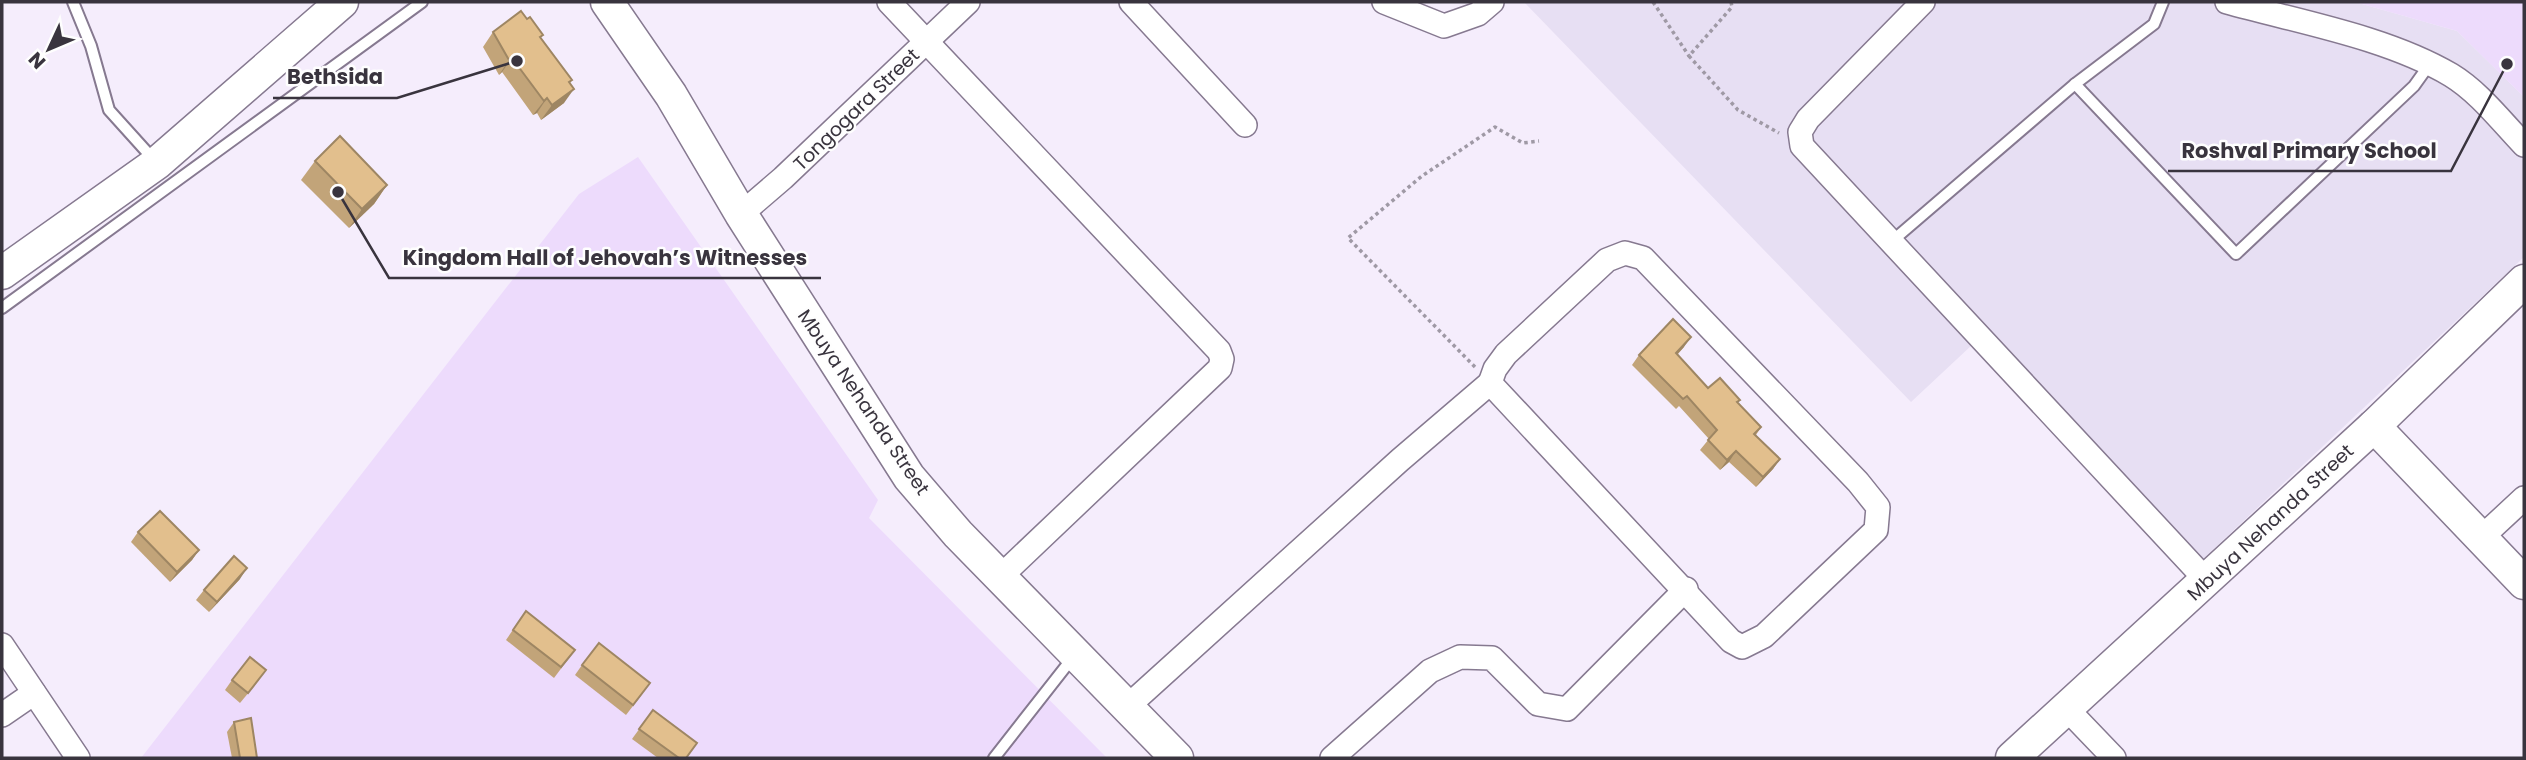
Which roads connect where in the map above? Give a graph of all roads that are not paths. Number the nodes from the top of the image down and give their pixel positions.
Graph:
1 (73, 2) edge
2 (342, 2) edge
3 (422, 2) edge
4 (607, 2) edge
5 (889, 2) edge
6 (968, 2) edge
7 (1131, 2) edge
8 (1384, 2) edge
9 (1492, 2) edge
10 (1923, 2) edge
11 (2163, 2) edge
12 (2227, 2) edge
13 (926, 42) junction
14 (2428, 65) junction
15 (2075, 85) junction
16 (1245, 125) dead end
17 (2524, 145) edge
18 (157, 163) junction
19 (741, 214) junction
20 (1891, 242) junction
21 (2, 273) edge
22 (2524, 281) edge
23 (2, 308) edge
24 (1490, 383) junction
25 (2374, 426) junction
26 (2524, 498) edge
27 (2482, 537) junction
28 (1000, 577) junction
29 (2207, 581) junction
30 (2524, 583) edge
31 (1686, 589) junction
32 (2, 645) edge
33 (1076, 654) junction
34 (34, 692) junction
35 (1126, 707) junction
36 (2067, 709) junction
37 (2, 715) edge
38 (78, 758) edge
39 (994, 758) edge
40 (1177, 758) edge
41 (1332, 758) edge
42 (2012, 758) edge
43 (2114, 758) edge

1 - 18 lane
2 - 18 street
3 - 23 lane
4 - 19 street, Mbuya Nehanda Street
5 - 13 street
6 - 13 street, Tongogara Street
7 - 16 street
8 - 9 street
10 - 20 street
11 - 15 lane
12 - 14 street
13 - 19 street, Tongogara Street
13 - 28 street
14 - 15 lane
14 - 17 street
15 - 20 lane
18 - 21 street
19 - 28 street, Mbuya Nehanda Street
20 - 29 street
22 - 25 street, Mbuya Nehanda Street
24 - 31 street
24 - 31 street
24 - 35 street
25 - 27 street
25 - 29 street, Mbuya Nehanda Street
26 - 27 street
27 - 30 street
28 - 33 street, Mbuya Nehanda Street
29 - 36 street, Mbuya Nehanda Street
31 - 41 street
32 - 34 street
33 - 35 street, Mbuya Nehanda Street
33 - 39 lane
34 - 37 street
34 - 38 street
35 - 40 street, Mbuya Nehanda Street
36 - 42 street, Mbuya Nehanda Street
36 - 43 street

